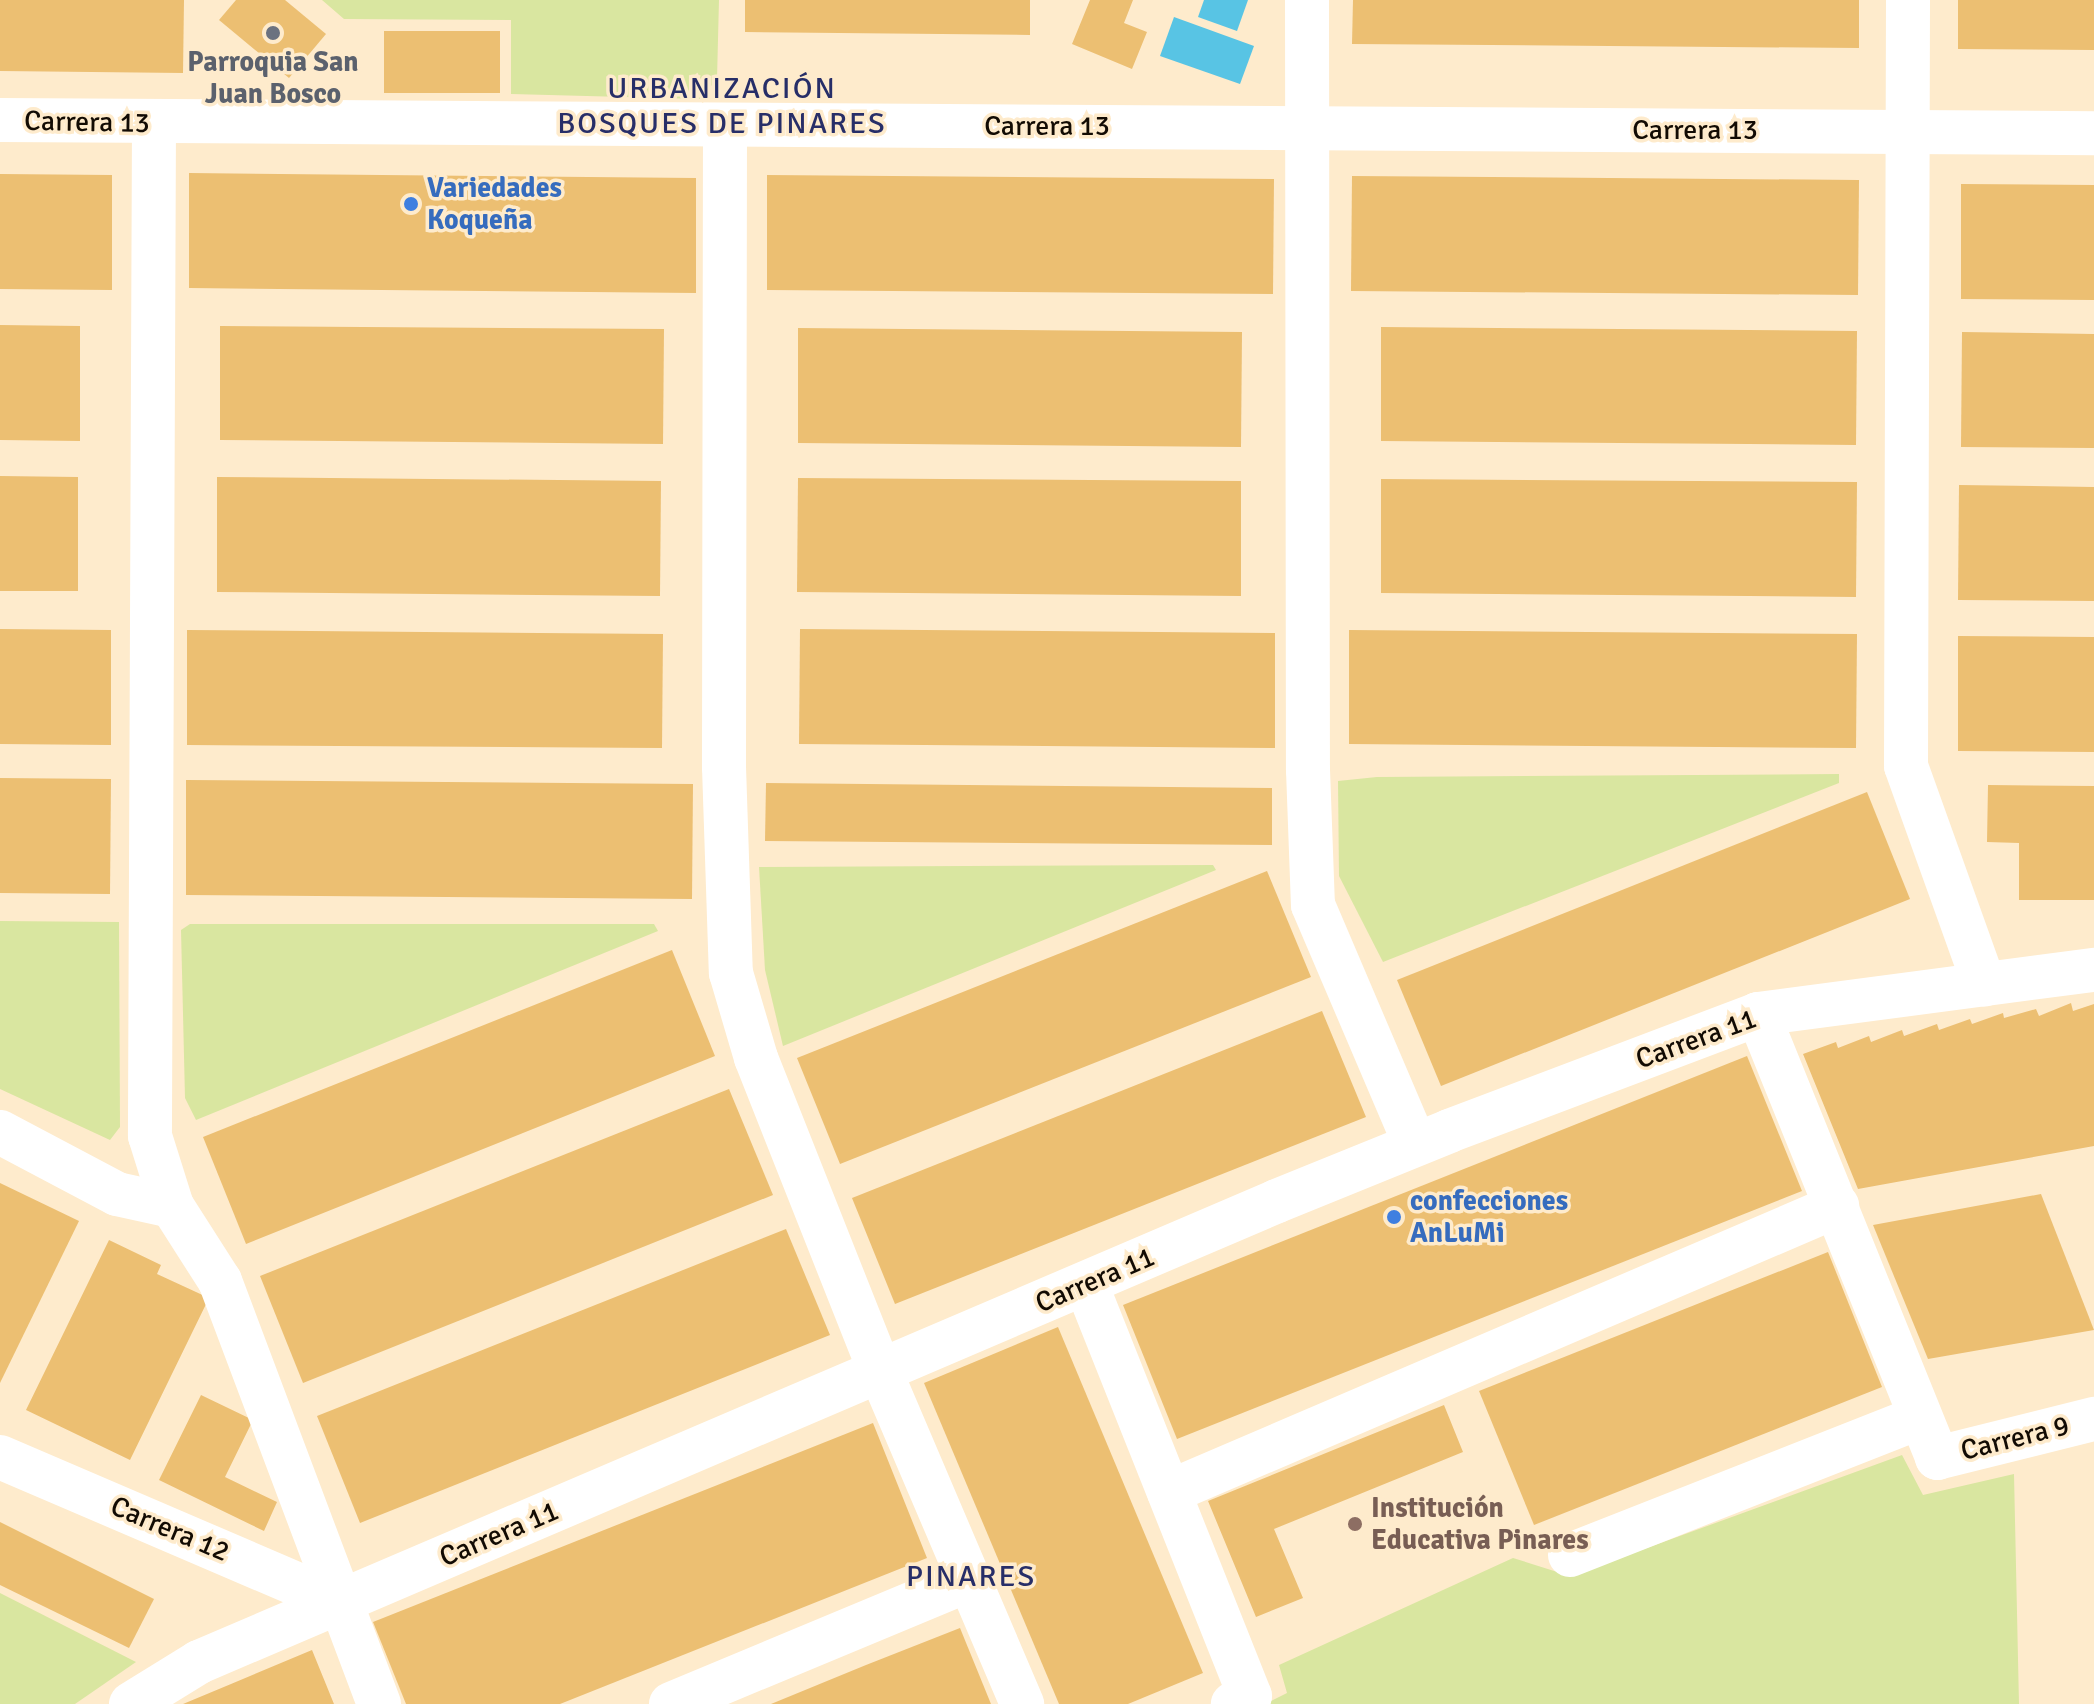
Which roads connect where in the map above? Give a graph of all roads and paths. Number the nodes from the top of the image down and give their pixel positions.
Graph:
1 (1307, 0) edge
2 (1908, 0) edge
3 (0, 120) edge
4 (154, 122) junction
5 (725, 125) junction
6 (1305, 127) junction
7 (1907, 132) junction
8 (2094, 133) edge
9 (2094, 970) edge
10 (1984, 984) junction
11 (1758, 1014) junction
12 (0, 1132) edge
13 (1415, 1144) junction
14 (172, 1206) junction
15 (1837, 1206) junction
16 (1086, 1284) junction
17 (881, 1373) junction
18 (1920, 1417) junction
19 (2094, 1419) edge
20 (0, 1457) edge
21 (1169, 1492) junction
22 (1570, 1555) dead end
23 (969, 1580) junction
24 (339, 1602) junction
25 (134, 1703) edge
26 (379, 1704) edge
27 (671, 1704) edge
28 (1022, 1704) edge
29 (1233, 1704) edge

1 - 6 street
2 - 7 street
3 - 4 street, Carrera 13
4 - 5 street, Carrera 13
4 - 14 street
5 - 6 street, Carrera 13
5 - 17 street
6 - 7 street, Carrera 13
6 - 13 street
7 - 8 street, Carrera 13
7 - 10 street
9 - 10 street, Carrera 11
10 - 11 street, Carrera 11
11 - 13 street, Carrera 11
11 - 15 street
12 - 14 street
13 - 16 street, Carrera 11
14 - 24 street
15 - 18 street
15 - 21 street
16 - 17 street, Carrera 11
16 - 21 street
17 - 23 street
17 - 24 street, Carrera 11
18 - 19 street, Carrera 9
18 - 22 street
20 - 24 street, Carrera 12
21 - 29 street
23 - 27 street
23 - 28 street
24 - 25 street, Carrera 11
24 - 26 street

